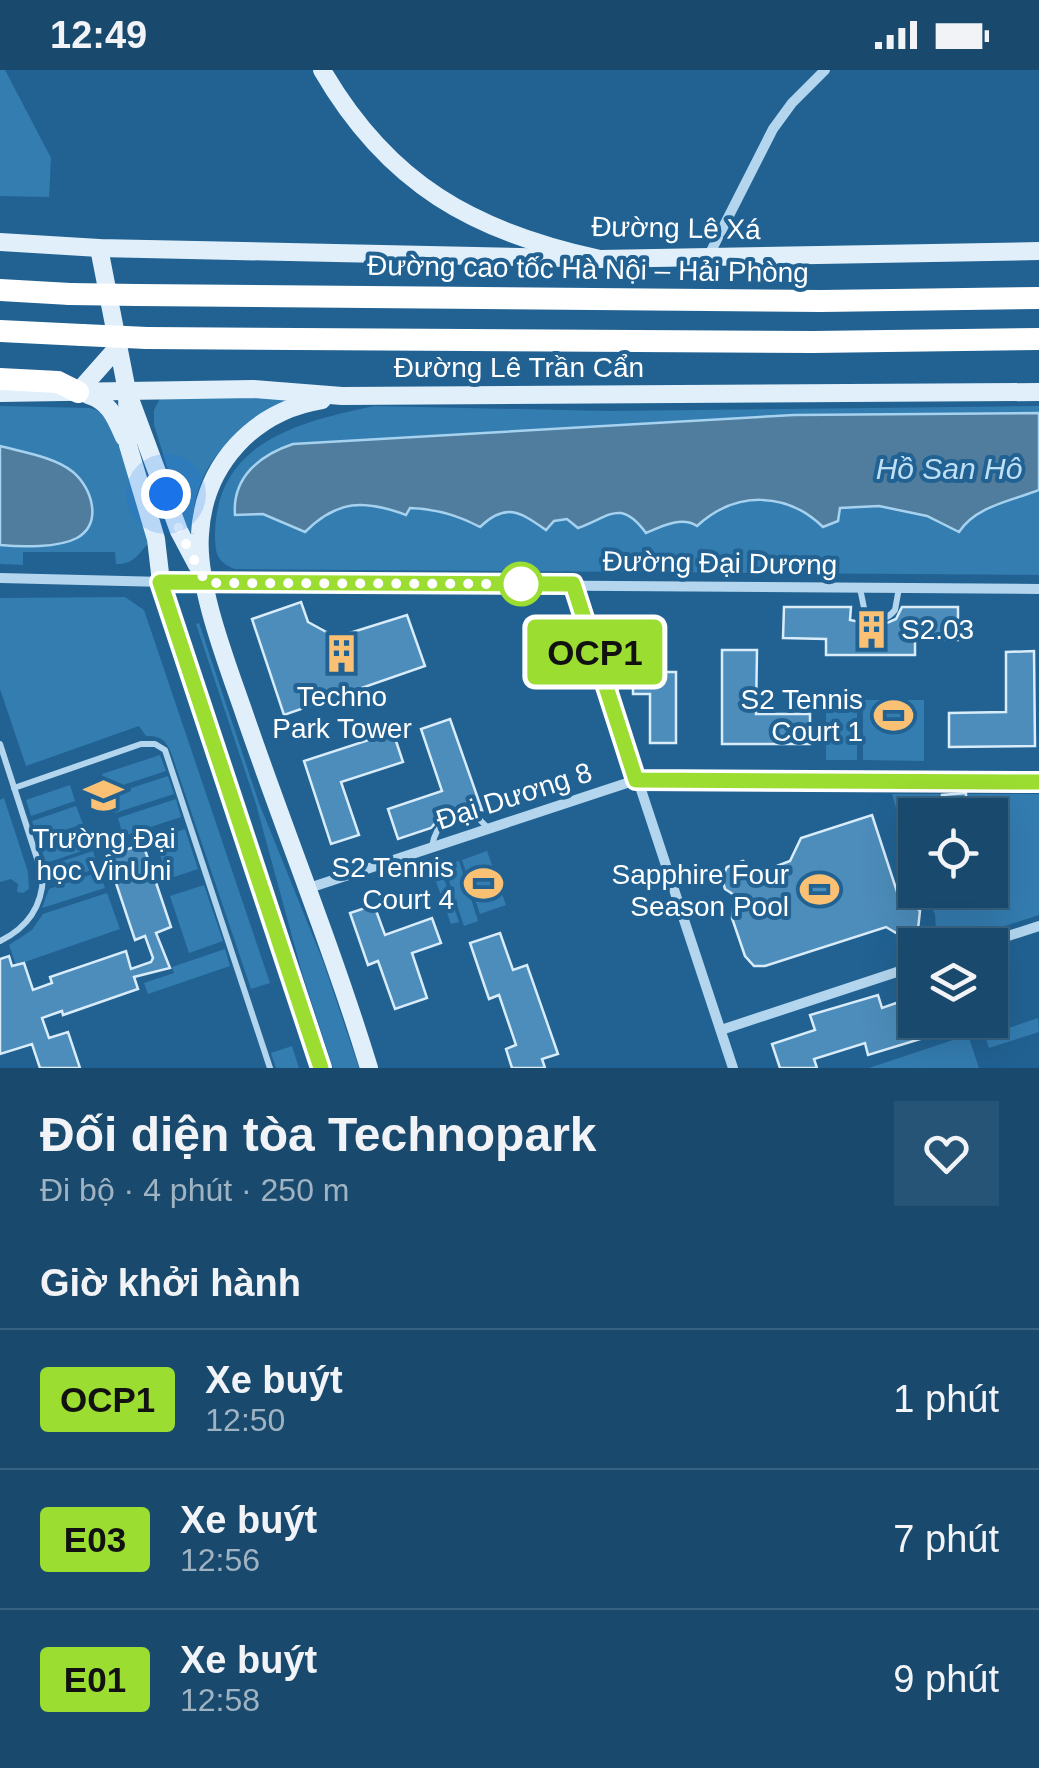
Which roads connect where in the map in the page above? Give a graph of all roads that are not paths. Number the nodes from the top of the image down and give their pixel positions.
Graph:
1 (322, 70) edge
2 (825, 70) edge
3 (0, 242) edge
4 (99, 248) junction
5 (1039, 251) edge
6 (707, 258) junction
7 (600, 259) junction
8 (0, 290) edge
9 (1039, 298) edge
10 (0, 330) edge
11 (1039, 339) edge
12 (117, 348) junction
13 (0, 379) edge
14 (76, 384) junction
15 (127, 391) junction
16 (0, 392) edge
17 (1039, 392) edge
18 (342, 396) junction
19 (128, 445) junction
20 (0, 578) edge
21 (160, 582) junction
22 (206, 583) junction
23 (573, 584) junction
24 (860, 587) junction
25 (899, 588) junction
26 (1039, 589) edge
27 (0, 744) edge
28 (636, 780) junction
29 (1039, 782) edge
30 (14, 788) junction
31 (487, 827) junction
32 (432, 846) junction
33 (309, 888) junction
34 (1039, 926) edge
35 (1008, 936) edge
36 (0, 941) edge
37 (897, 972) joint
38 (898, 975) edge
39 (720, 1030) junction
40 (270, 1068) edge
41 (321, 1068) edge
42 (368, 1068) edge
43 (733, 1068) edge

1 - 7 main road, Đường Lê Xá
2 - 6 street
3 - 4 main road
4 - 7 main road
4 - 12 main road
5 - 6 main road, Đường Lê Xá
6 - 7 main road, Đường Lê Xá
8 - 9 highway, Đường cao tốc Hà Nội – Hải Phòng, bridge
10 - 11 highway, bridge
12 - 14 main road
12 - 15 main road
13 - 14 highway
14 - 15 main road, Đường Lê Trần Cẩn
14 - 16 main road, Đường Lê Trần Cẩn
14 - 19 main road
15 - 18 main road, Đường Lê Trần Cẩn
15 - 19 main road
15 - 22 main road
17 - 18 main road, Đường Lê Trần Cẩn
18 - 22 main road
19 - 21 main road
20 - 21 street, Đường Đại Dương
21 - 22 street, Đường Đại Dương
21 - 41 main road
22 - 23 street, Đường Đại Dương
22 - 33 main road
23 - 24 street, Đường Đại Dương
23 - 28 street
24 - 25 street, Đường Đại Dương
24 - 25 lane
25 - 26 street, Đường Đại Dương
27 - 30 lane
28 - 29 street, Đại Dương 8
28 - 31 street, Đại Dương 8
28 - 39 street
30 - 36 lane
30 - 40 lane
31 - 32 street, Đại Dương 8
31 - 32 lane
32 - 33 street, Đại Dương 8
33 - 42 main road
34 - 35 street
37 - 38 lane
37 - 39 street
39 - 43 street

